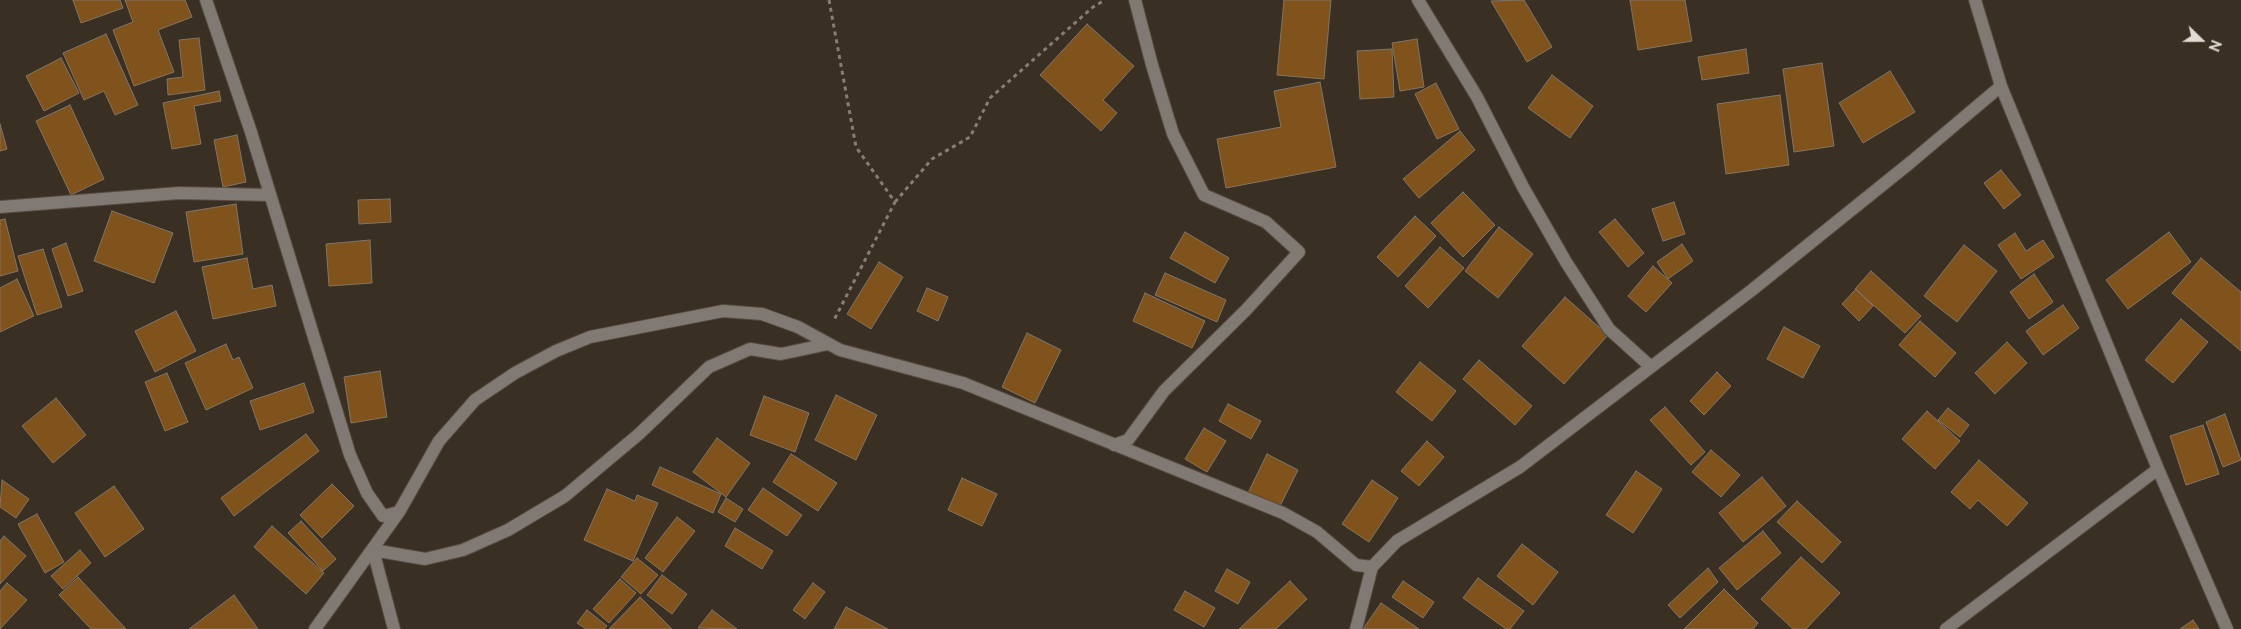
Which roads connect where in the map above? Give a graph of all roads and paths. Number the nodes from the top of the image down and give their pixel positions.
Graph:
1 (206, 0) edge
2 (829, 0) edge
3 (1105, 0) edge
4 (1136, 0) edge
5 (1418, 0) edge
6 (1975, 0) edge
7 (2001, 86) junction
8 (270, 195) junction
9 (895, 202) junction
10 (0, 207) edge
11 (828, 344) junction
12 (1651, 368) junction
13 (1114, 445) junction
14 (2158, 469) junction
15 (398, 512) junction
16 (373, 550) junction
17 (1372, 567) junction
18 (315, 629) edge
19 (394, 629) edge
20 (1356, 629) edge
21 (1946, 629) edge
22 (2226, 629) edge

1 - 8 street
2 - 9 path
3 - 9 path
4 - 13 street
5 - 12 street
6 - 7 street
7 - 12 street
7 - 14 street
8 - 10 street
8 - 15 street
9 - 11 path
11 - 13 street
11 - 15 street
11 - 16 street
12 - 17 street
13 - 17 street
14 - 21 street
14 - 22 street
15 - 16 street
16 - 18 street
16 - 19 street
17 - 20 street

